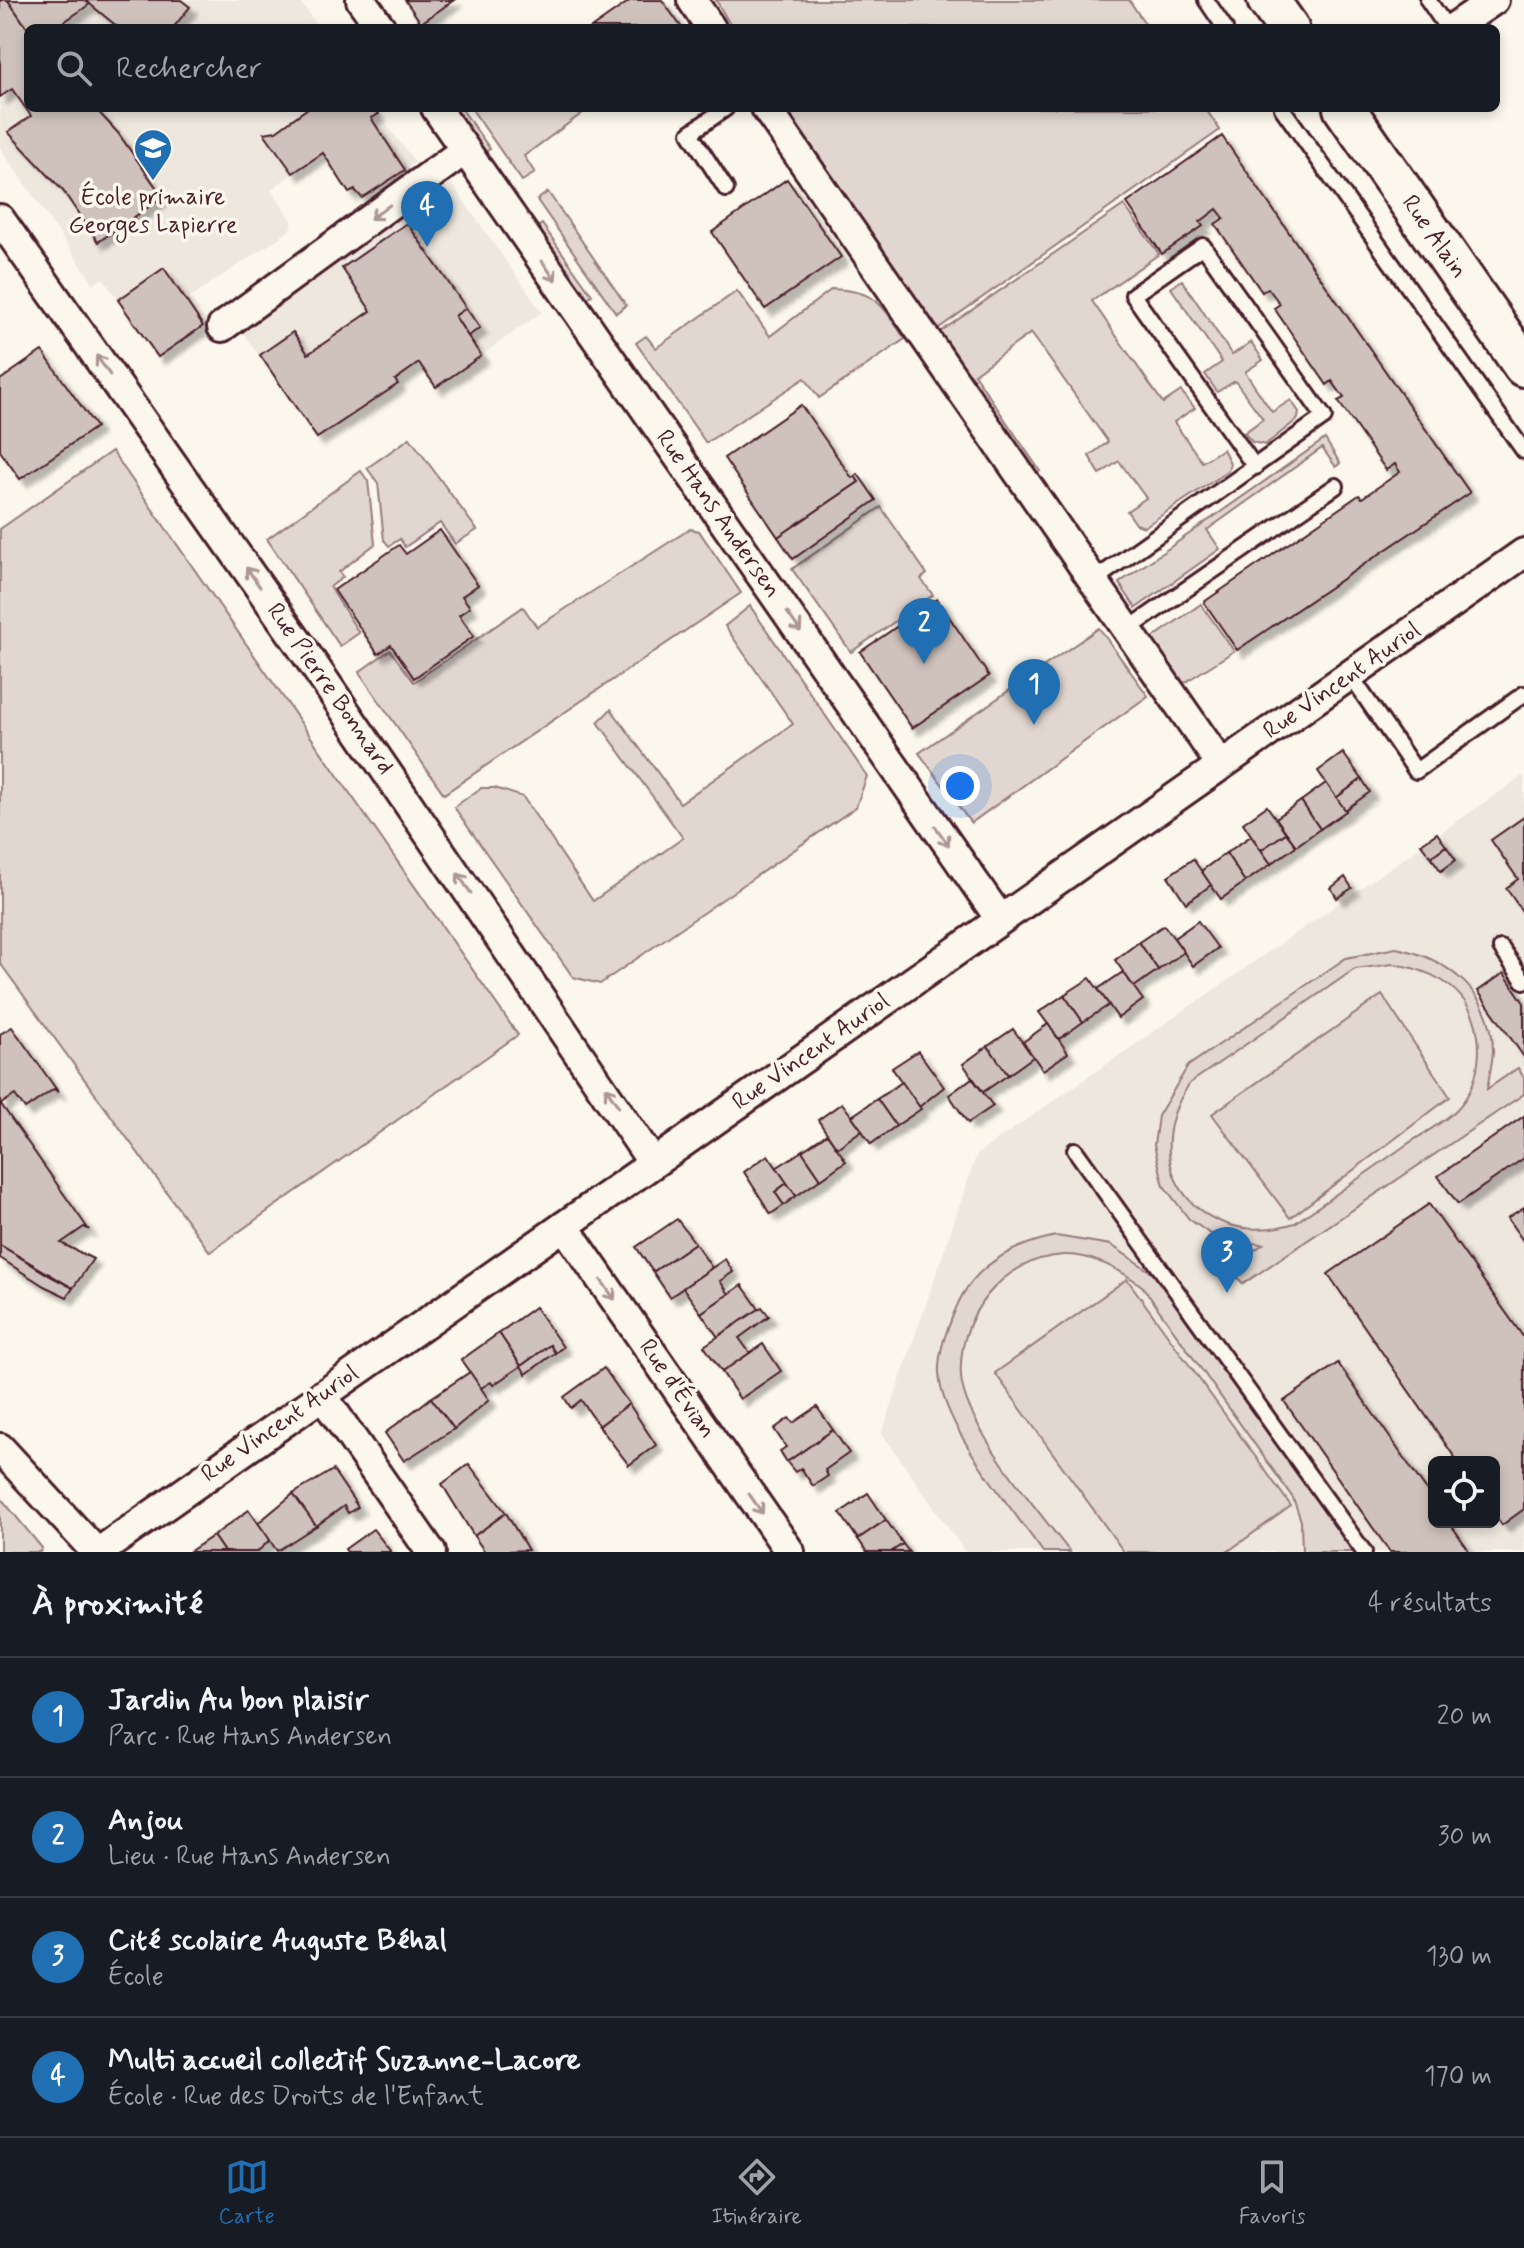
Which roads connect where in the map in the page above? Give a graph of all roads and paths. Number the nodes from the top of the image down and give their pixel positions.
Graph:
1 (361, 0) edge
2 (692, 0) edge
3 (1206, 0) edge
4 (1268, 0) edge
5 (1428, 0) edge
6 (1494, 0) edge
7 (378, 24) edge
8 (708, 24) edge
9 (1222, 24) edge
10 (1285, 24) edge
11 (1444, 24) edge
12 (1459, 24) edge
13 (439, 112) edge
14 (720, 112) edge
15 (769, 112) edge
16 (1285, 112) edge
17 (1347, 112) edge
18 (465, 150) junction
19 (726, 189) dead end
20 (0, 219) edge
21 (222, 327) dead end
22 (1524, 366) edge
23 (1524, 451) edge
24 (1255, 467) junction
25 (1336, 486) dead end
26 (1524, 553) edge
27 (1093, 581) junction
28 (1127, 630) junction
29 (1350, 675) junction
30 (1524, 694) edge
31 (1221, 765) junction
32 (1000, 919) junction
33 (1501, 948) dead end
34 (1524, 981) edge
35 (1075, 1150) dead end
36 (653, 1163) junction
37 (564, 1226) junction
38 (322, 1395) junction
39 (0, 1448) edge
40 (97, 1552) edge
41 (431, 1552) edge
42 (790, 1552) edge
43 (1364, 1552) edge

1 - 7 street
2 - 8 street
3 - 9 lane
4 - 10 street
5 - 11 lane
6 - 12 street
13 - 18 street, Rue Hans Andersen
14 - 19 lane
15 - 27 street
16 - 23 lane
17 - 22 street, Rue Alain
18 -> 21 street
18 -> 32 street, Rue Hans Andersen
36 -> 20 street, Rue Pierre Bonnard
24 - 24 lane
24 - 27 lane
25 - 28 lane
26 - 29 street, Rue Vincent Auriol
27 - 28 street
28 - 31 street
29 - 30 lane
29 - 31 street, Rue Vincent Auriol
31 - 32 street, Rue Vincent Auriol
32 - 36 street, Rue Vincent Auriol
33 - 34 lane
35 - 43 lane
36 - 37 street, Rue Vincent Auriol
37 - 38 street, Rue Vincent Auriol
37 -> 42 street, Rue d'Évian
38 - 40 street, Rue Vincent Auriol
38 - 41 street
39 - 40 street

